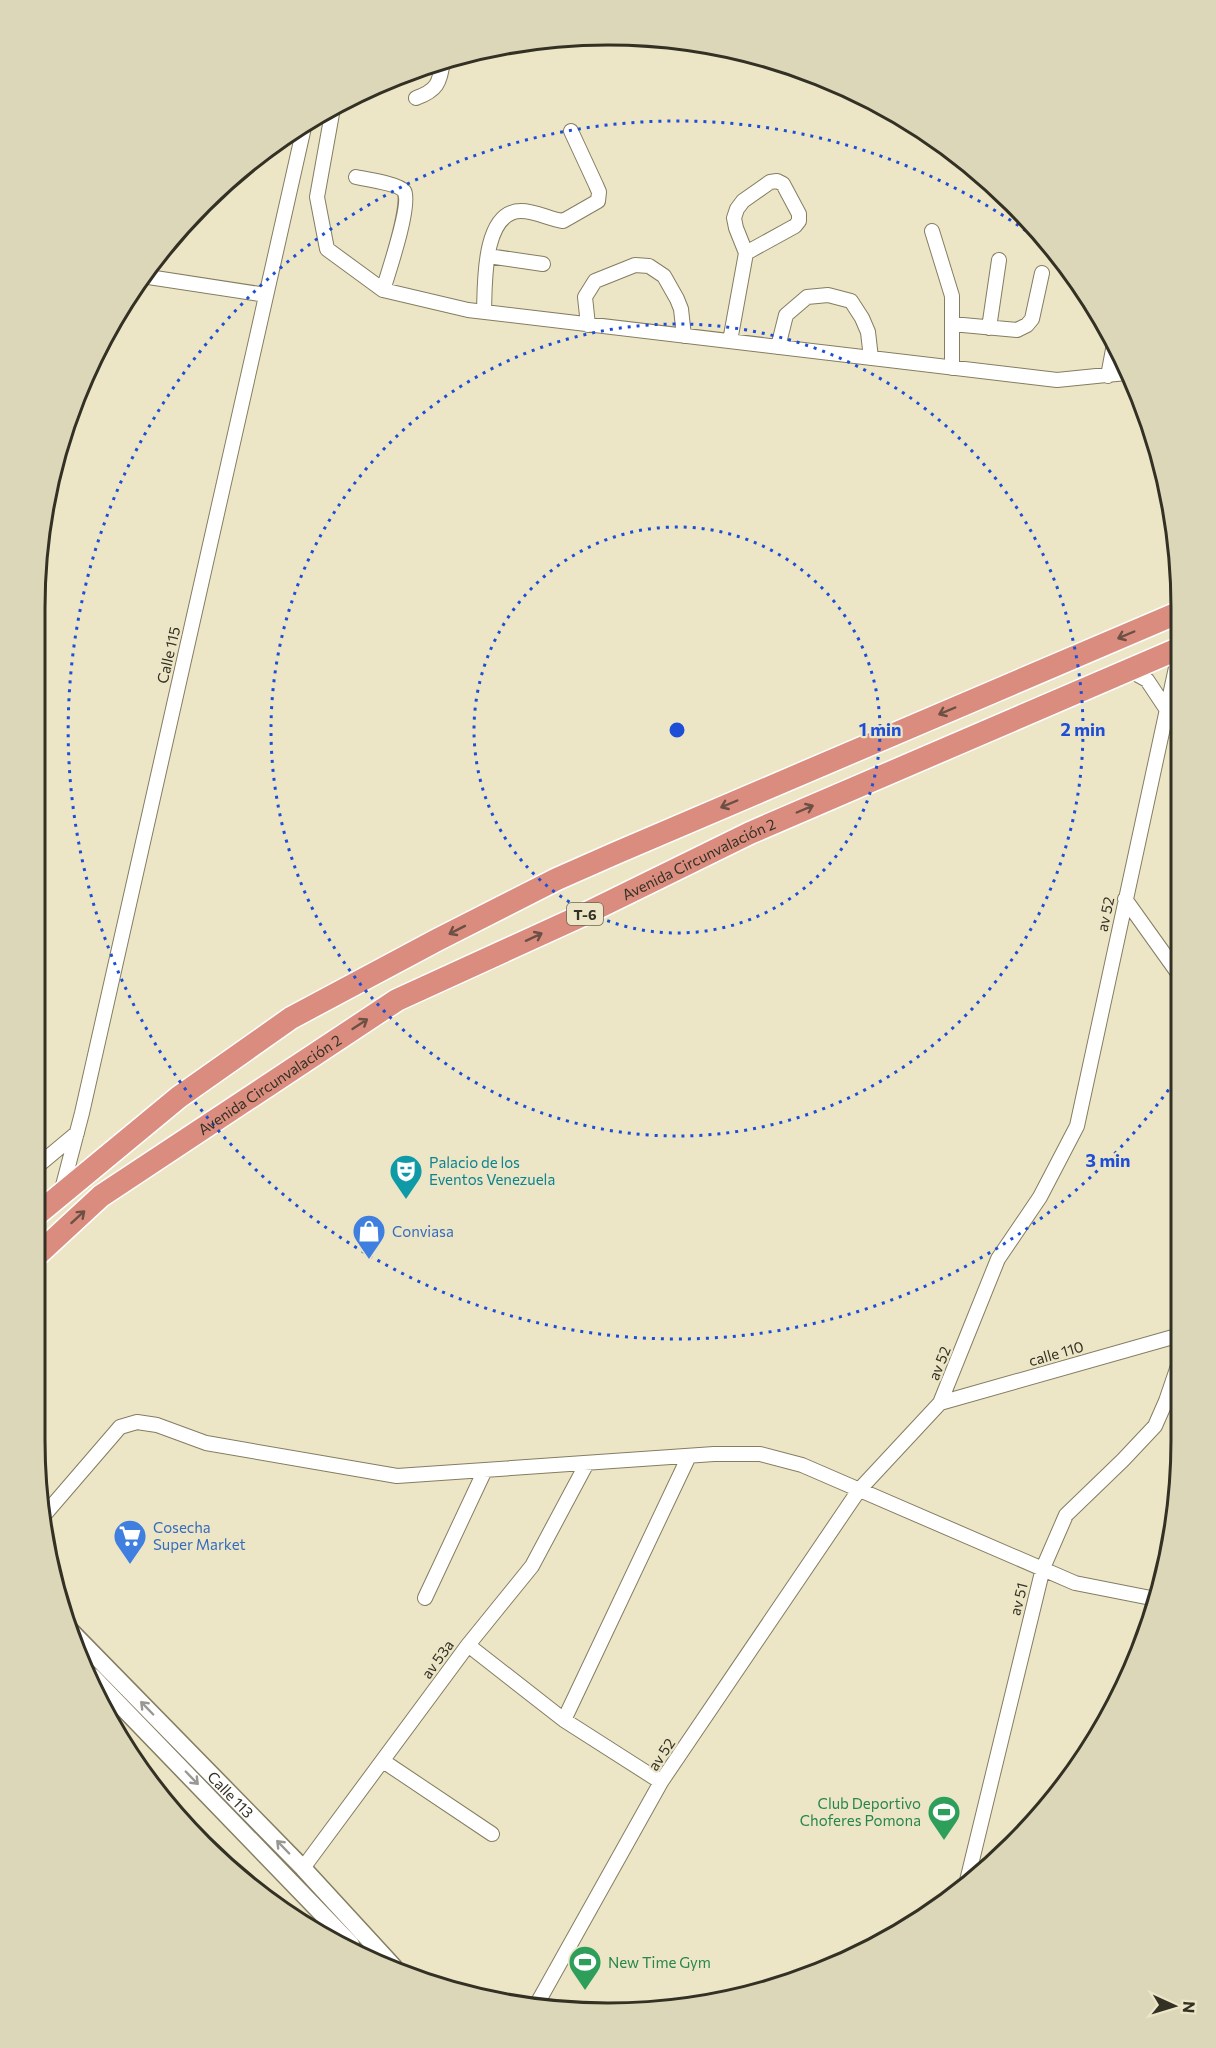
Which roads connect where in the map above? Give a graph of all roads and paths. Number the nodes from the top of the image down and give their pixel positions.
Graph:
1 (441, 71) edge
2 (416, 99) dead end
3 (331, 118) edge
4 (571, 131) dead end
5 (302, 136) edge
6 (356, 177) dead end
7 (932, 231) dead end
8 (746, 254) junction
9 (488, 256) junction
10 (999, 260) dead end
11 (543, 264) dead end
12 (1042, 273) dead end
13 (152, 278) edge
14 (383, 290) junction
15 (266, 295) junction
16 (484, 312) junction
17 (952, 324) junction
18 (588, 325) junction
19 (989, 328) junction
20 (684, 336) junction
21 (730, 341) junction
22 (778, 347) junction
23 (1112, 356) edge
24 (871, 358) junction
25 (952, 368) junction
26 (1120, 374) edge
27 (1108, 376) junction
28 (1171, 616) edge
29 (1171, 653) edge
30 (1129, 670) junction
31 (1171, 691) edge
32 (1167, 710) junction
33 (1125, 898) junction
34 (1171, 963) edge
35 (77, 1133) junction
36 (45, 1160) edge
37 (61, 1193) junction
38 (45, 1207) edge
39 (45, 1248) edge
40 (1171, 1338) edge
41 (1171, 1386) edge
42 (940, 1403) junction
43 (689, 1456) junction
44 (587, 1463) junction
45 (485, 1470) junction
46 (859, 1490) junction
47 (50, 1509) edge
48 (1042, 1568) junction
49 (1148, 1597) edge
50 (425, 1598) dead end
51 (84, 1644) edge
52 (468, 1645) junction
53 (102, 1686) edge
54 (564, 1720) junction
55 (383, 1761) junction
56 (662, 1782) junction
57 (492, 1834) dead end
58 (303, 1868) junction
59 (969, 1871) edge
60 (328, 1918) edge
61 (346, 1938) edge
62 (372, 1951) edge
63 (540, 1999) edge

1 - 2 street
3 - 14 street
4 - 9 street
5 - 15 street, Calle 115
6 - 14 street
7 - 17 street
8 - 8 street
8 - 21 street
9 - 11 street
9 - 16 street
10 - 19 street
12 - 19 street
13 - 15 street
14 - 16 street
15 - 35 street, Calle 115
16 - 18 street
17 - 19 street
17 - 25 street
18 - 20 street
18 - 20 street
20 - 21 street
21 - 22 street
22 - 24 street
22 - 24 street
23 - 27 street
24 - 25 street
25 - 27 street
26 - 27 street
28 -> 37 highway
29 - 30 highway, Avenida Circunvalación 2 / T-6
30 - 32 street
39 -> 30 highway, Avenida Circunvalación 2 / T-6
31 - 32 street, av 52
32 - 33 street, av 52
33 - 34 street
33 - 42 street, av 52
35 - 36 street
35 - 37 street, Calle 115
37 - 38 highway
40 - 42 street, calle 110
41 - 48 street, av 51
42 - 46 street, av 52
43 - 44 street
43 - 46 street
43 - 54 street
44 - 45 street
44 - 52 street, av 53a
45 - 47 street
45 - 50 street
46 - 48 street
46 - 56 street, av 52
48 - 49 street
48 - 59 street, av 51
58 -> 51 street, Calle 113
52 - 54 street
52 - 55 street, av 53a
53 -> 60 street, Calle 113
54 - 56 street
55 - 57 street
55 - 58 street, av 53a
56 - 63 street, av 52
58 - 60 street, Calle 113
60 - 61 street, Calle 113
60 - 62 street, Calle 113

